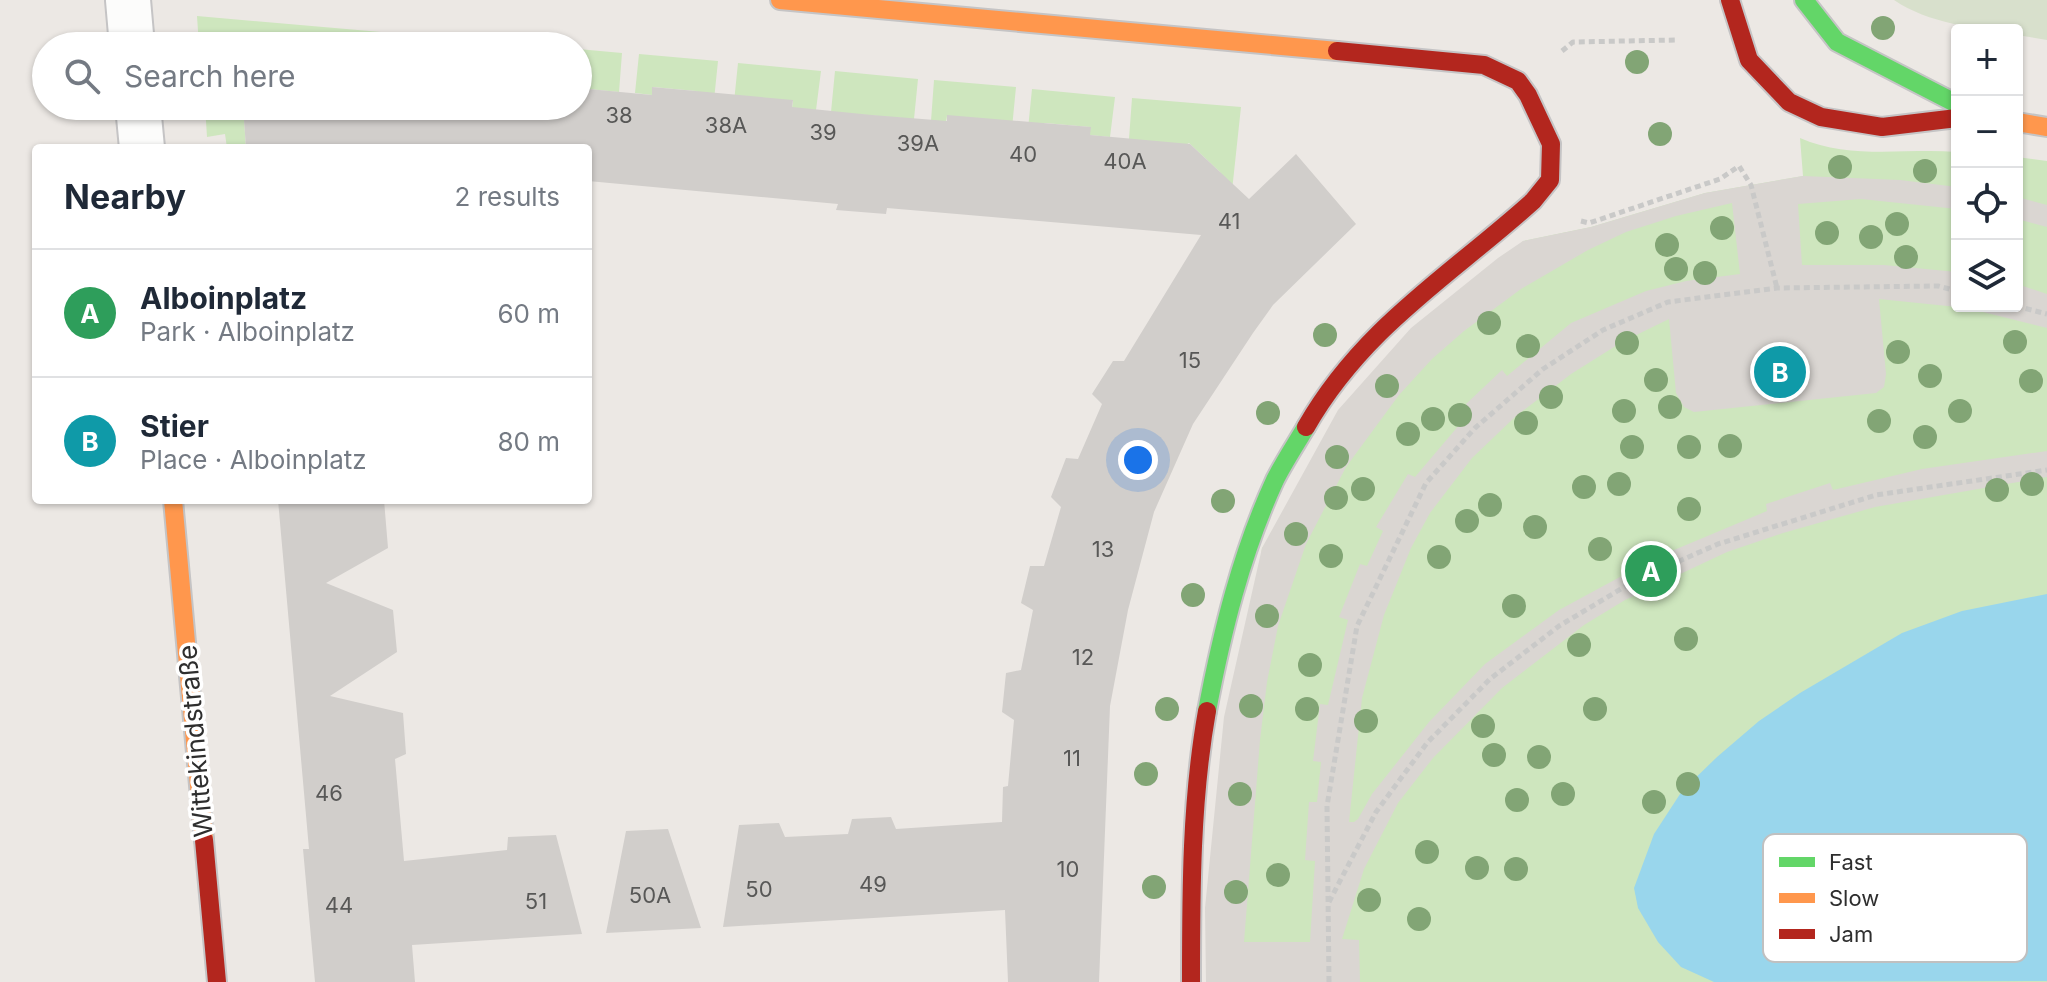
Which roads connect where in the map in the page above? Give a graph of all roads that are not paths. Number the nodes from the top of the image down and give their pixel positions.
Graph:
1 (128, 0) edge
2 (780, 0) edge
3 (1730, 0) edge
4 (1804, 0) edge
5 (924, 7) edge
6 (131, 32) edge
7 (1951, 101) edge
8 (1951, 119) edge
9 (139, 120) edge
10 (2023, 123) edge
11 (2047, 127) edge
12 (142, 144) edge
13 (173, 504) edge
14 (217, 982) edge
15 (1191, 982) edge

1 - 6 street
2 - 5 street
3 - 8 street
4 - 7 street
5 - 15 street
9 - 12 street
10 - 11 street
13 - 14 street, Wittekindstraße

